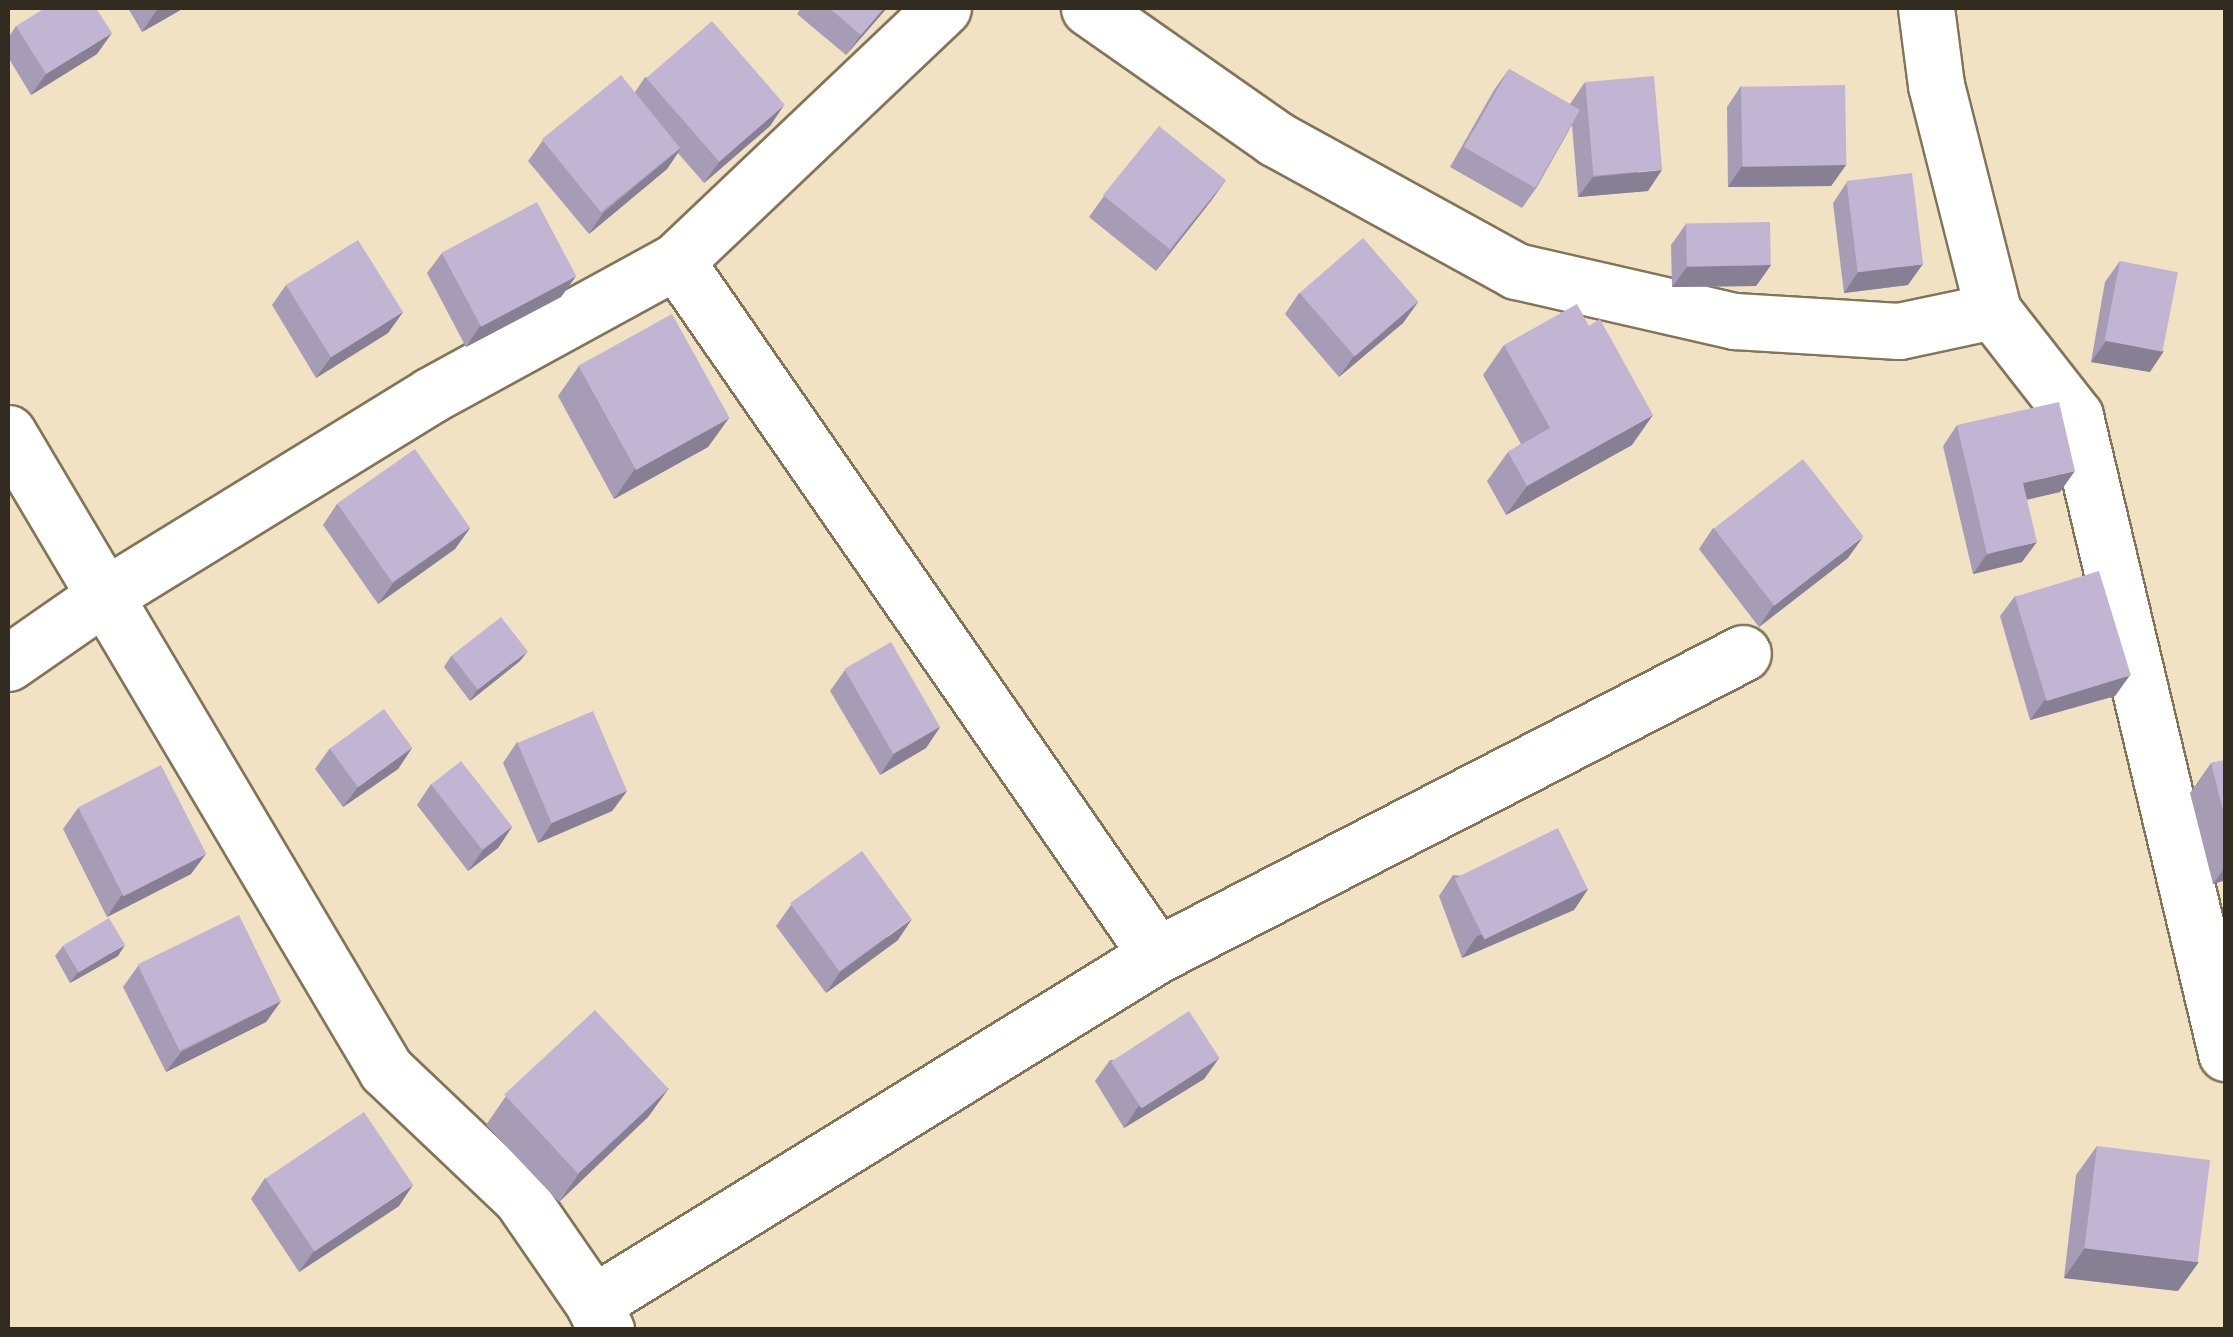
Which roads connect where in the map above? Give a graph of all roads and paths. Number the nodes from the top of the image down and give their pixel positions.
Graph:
1 (942, 8) edge
2 (1089, 8) edge
3 (1926, 8) edge
4 (676, 260) junction
5 (1993, 312) junction
6 (8, 433) edge
7 (106, 595) junction
8 (1743, 653) dead end
9 (8, 663) edge
10 (1157, 956) junction
11 (2226, 1054) edge
12 (600, 1316) edge

1 - 4 street
2 - 5 street
3 - 5 street
4 - 7 street
4 - 10 street
5 - 11 street
6 - 7 street
7 - 9 street
7 - 12 street
8 - 10 street
10 - 12 street

